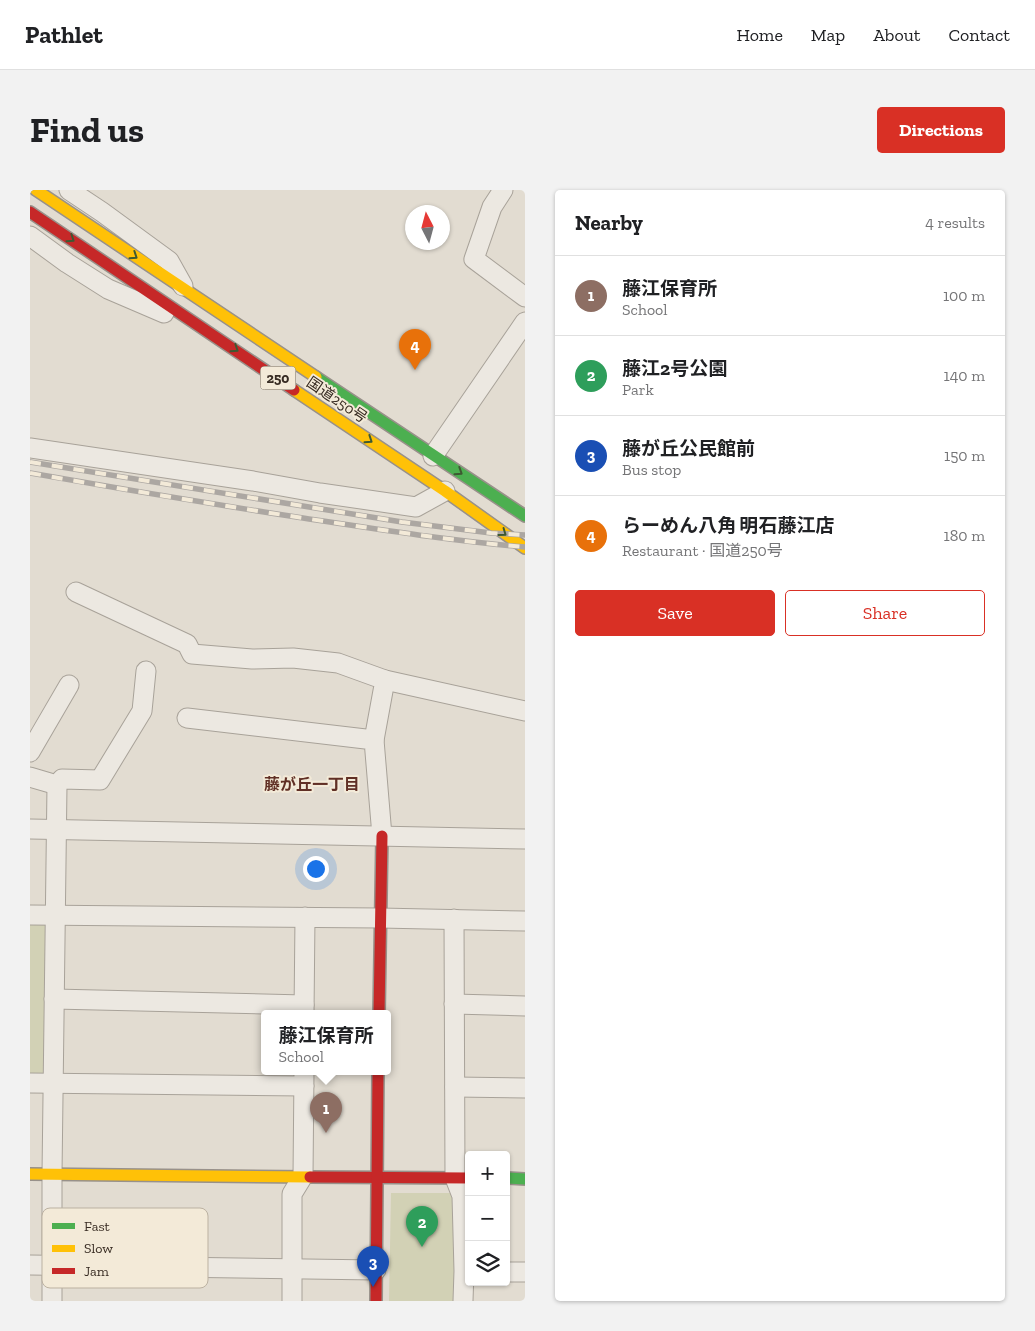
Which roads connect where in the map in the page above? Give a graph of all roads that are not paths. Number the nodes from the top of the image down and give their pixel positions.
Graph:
1 (36, 190) edge
2 (69, 190) edge
3 (503, 190) edge
4 (30, 212) edge
5 (30, 236) edge
6 (187, 292) junction
7 (525, 297) edge
8 (525, 322) edge
9 (214, 334) junction
10 (30, 448) edge
11 (433, 456) junction
12 (445, 491) junction
13 (525, 516) edge
14 (525, 548) edge
15 (76, 592) dead end
16 (146, 670) dead end
17 (385, 680) junction
18 (69, 685) dead end
19 (525, 711) edge
20 (187, 718) dead end
21 (374, 740) junction
22 (30, 752) edge
23 (30, 777) edge
24 (57, 785) junction
25 (30, 829) edge
26 (56, 830) junction
27 (382, 836) junction
28 (525, 839) edge
29 (30, 914) edge
30 (56, 915) junction
31 (305, 917) junction
32 (380, 918) junction
33 (454, 920) junction
34 (525, 921) edge
35 (54, 999) junction
36 (454, 1004) junction
37 (525, 1006) edge
38 (304, 1009) edge
39 (379, 1010) edge
40 (378, 1075) edge
41 (304, 1079) edge
42 (30, 1083) edge
43 (53, 1083) junction
44 (455, 1087) junction
45 (525, 1088) edge
46 (30, 1174) edge
47 (52, 1174) junction
48 (303, 1176) junction
49 (377, 1176) junction
50 (462, 1178) edge
51 (510, 1178) edge
52 (525, 1179) edge
53 (52, 1208) edge
54 (465, 1252) edge
55 (208, 1268) edge
56 (292, 1269) junction
57 (376, 1270) junction
58 (510, 1272) edge
59 (525, 1272) edge
60 (465, 1281) edge
61 (52, 1288) edge
62 (52, 1301) edge
63 (292, 1301) edge
64 (376, 1301) edge
65 (463, 1301) edge

1 -> 6 main road, 国道250号 / 250
2 - 6 street
3 - 7 street
4 -> 9 main road, 国道250号 / 250
5 - 9 street
6 - 11 main road, 国道250号 / 250
8 - 11 street
9 -> 12 main road, 国道250号 / 250
10 - 12 street
11 -> 13 main road, 国道250号 / 250
12 -> 14 main road, 国道250号 / 250
15 - 17 street
16 - 24 street
17 - 19 street
17 - 21 street
18 - 22 street
20 - 21 street
21 - 27 street
23 - 24 street
24 - 26 street
25 - 26 street
26 - 27 street
26 - 30 street
27 - 28 street
27 - 32 main road
29 - 30 street
30 - 31 street
30 - 35 street
31 - 32 street
31 - 38 street
32 - 33 street
32 - 39 main road
33 - 34 street
33 - 36 street
35 - 38 street
35 - 43 street
36 - 37 street
36 - 44 street
40 - 49 main road
41 - 43 street
41 - 48 street
42 - 43 street
43 - 47 street
44 - 45 street
44 - 50 street
46 - 47 main road
47 - 48 main road
47 - 53 street
48 - 49 main road
48 - 56 street
49 - 50 main road
49 - 57 main road
50 - 54 street
51 - 52 main road
55 - 56 street
56 - 57 street
56 - 63 street
57 - 64 main road
58 - 59 street
60 - 65 street
61 - 62 street

